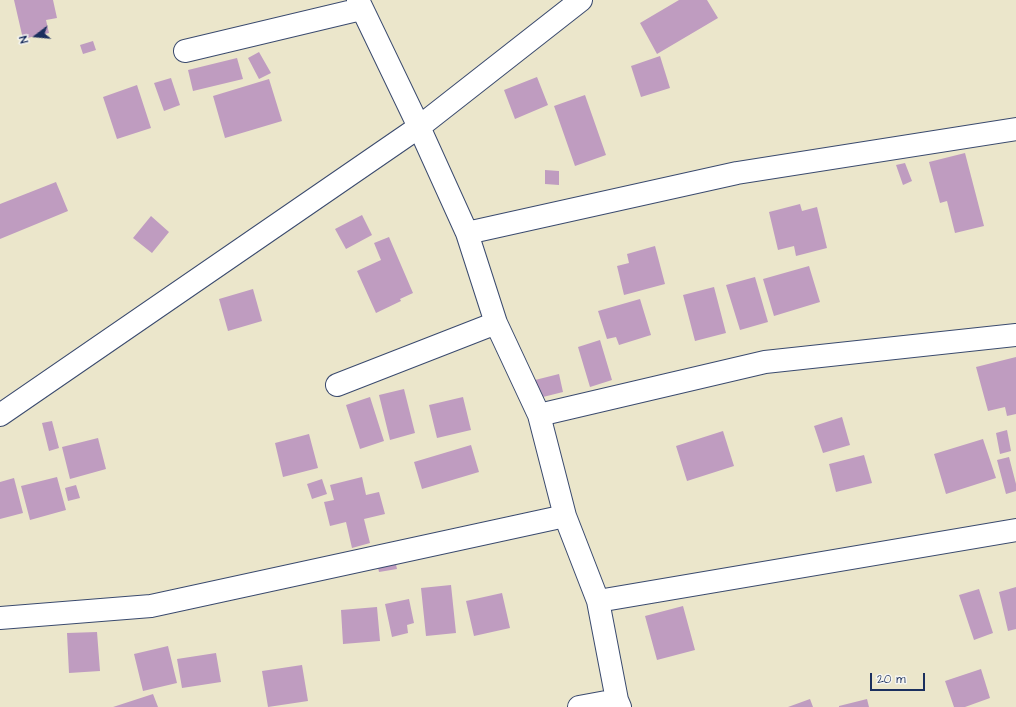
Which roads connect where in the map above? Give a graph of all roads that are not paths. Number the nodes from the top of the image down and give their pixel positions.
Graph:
1 (581, 0) edge
2 (360, 4) edge
3 (185, 51) dead end
4 (419, 127) junction
5 (1016, 129) edge
6 (467, 234) junction
7 (496, 323) junction
8 (1016, 336) edge
9 (337, 385) dead end
10 (539, 414) junction
11 (0, 415) edge
12 (565, 516) junction
13 (1016, 530) edge
14 (598, 601) junction
15 (0, 618) edge
16 (619, 703) edge
17 (580, 707) edge

1 - 4 street
2 - 3 street
2 - 4 street
4 - 6 street
4 - 11 street
5 - 6 street
6 - 7 street
7 - 9 street
7 - 10 street
8 - 10 street
10 - 12 street
12 - 14 street
12 - 15 street
13 - 14 street
14 - 16 street
16 - 17 street

